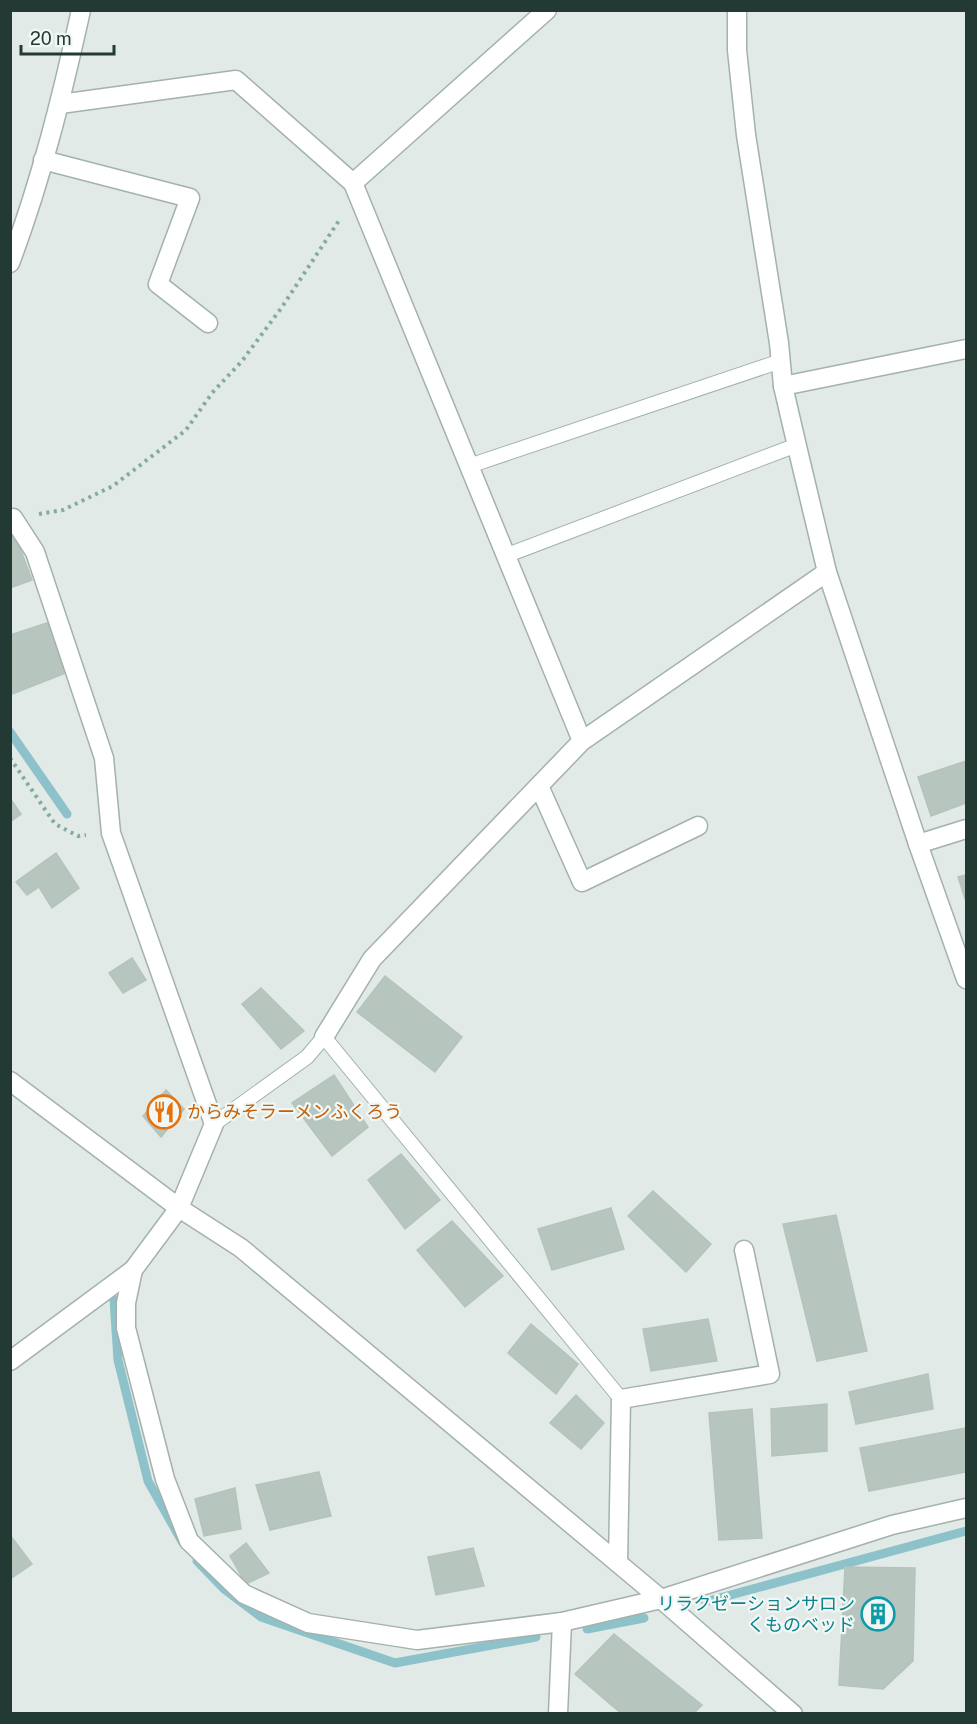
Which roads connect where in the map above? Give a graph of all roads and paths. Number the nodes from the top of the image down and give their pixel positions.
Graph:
1 (81, 10) edge
2 (547, 10) edge
3 (736, 10) edge
4 (60, 104) junction
5 (43, 160) junction
6 (355, 188) junction
7 (10, 263) edge
8 (208, 323) dead end
9 (966, 349) edge
10 (781, 361) junction
11 (783, 386) junction
12 (796, 445) junction
13 (469, 466) junction
14 (12, 517) edge
15 (506, 555) junction
16 (827, 572) junction
17 (582, 741) junction
18 (10, 758) edge
19 (539, 786) junction
20 (698, 826) dead end
21 (966, 829) edge
22 (111, 833) junction
23 (918, 844) junction
24 (966, 979) edge
25 (324, 1037) junction
26 (10, 1081) edge
27 (214, 1124) junction
28 (179, 1208) junction
29 (744, 1250) dead end
30 (134, 1270) junction
31 (10, 1361) edge
32 (621, 1399) junction
33 (966, 1508) edge
34 (618, 1563) junction
35 (661, 1599) junction
36 (562, 1622) junction
37 (558, 1713) edge
38 (793, 1713) edge

1 - 4 street
2 - 6 street
3 - 10 street
4 - 5 street
4 - 6 street
5 - 7 street
5 - 8 street
6 - 13 street
6 - 14 path
9 - 11 street
10 - 11 street
10 - 13 lane
11 - 12 street
12 - 15 lane
12 - 16 street
13 - 15 street
14 - 22 street
15 - 17 street
16 - 17 street
16 - 23 street
17 - 19 street
18 - 22 path
19 - 20 street
19 - 25 street
21 - 23 street
22 - 27 street
23 - 24 street
25 - 27 lane
25 - 32 lane
26 - 28 street
27 - 28 street
28 - 30 street
28 - 34 street
29 - 32 street
30 - 31 street
30 - 36 street
32 - 34 street
33 - 35 street
34 - 35 street
35 - 36 street
35 - 38 street
36 - 37 street

